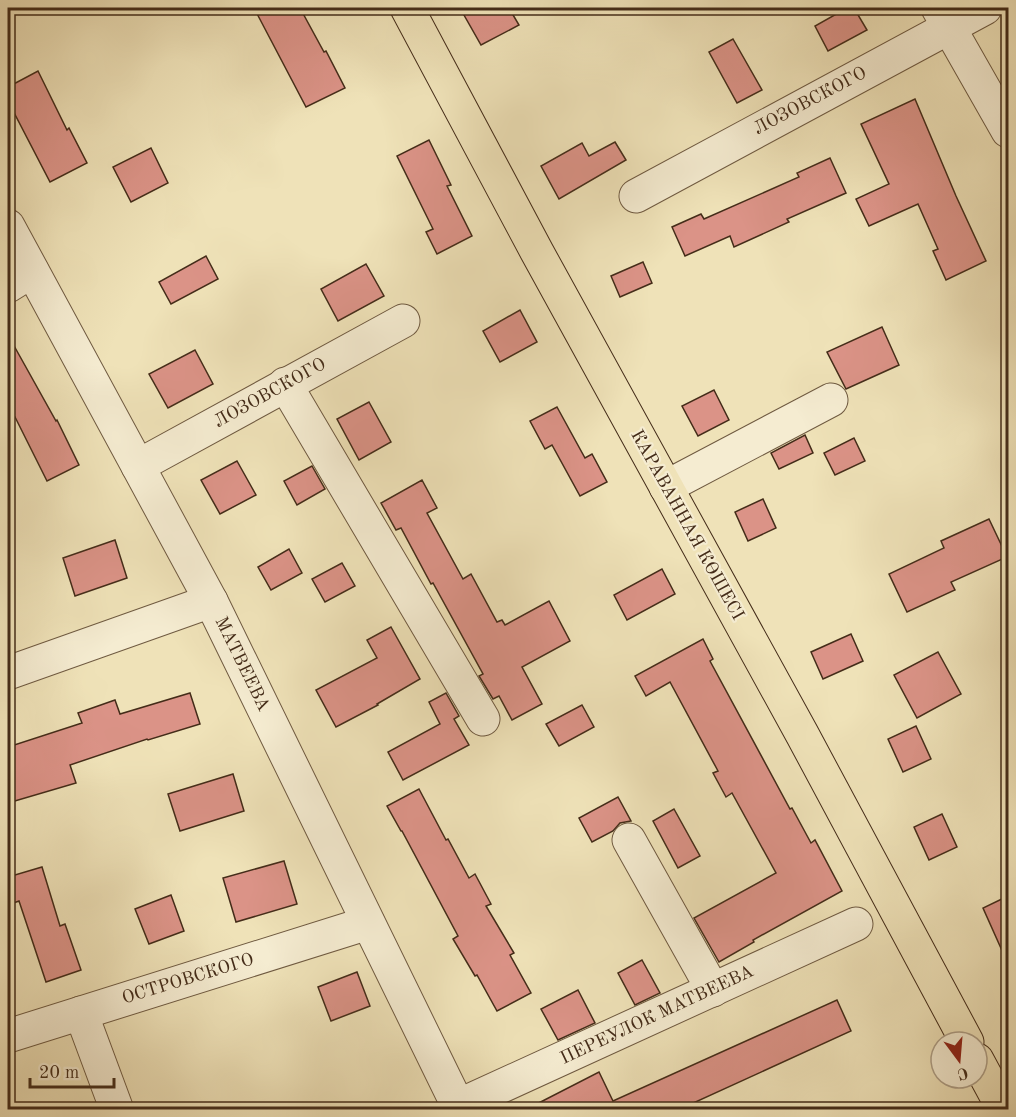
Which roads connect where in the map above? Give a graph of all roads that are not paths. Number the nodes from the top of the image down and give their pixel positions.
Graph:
1 (407, 8) edge
2 (985, 8) edge
3 (943, 17) edge
4 (1008, 131) edge
5 (636, 196) dead end
6 (8, 226) edge
7 (20, 278) edge
8 (403, 321) dead end
9 (285, 384) junction
10 (831, 400) dead end
11 (138, 466) junction
12 (666, 487) junction
13 (211, 601) junction
14 (8, 673) edge
15 (483, 719) dead end
16 (629, 840) dead end
17 (368, 923) junction
18 (856, 924) dead end
19 (713, 990) junction
20 (81, 1013) junction
21 (961, 1030) edge
22 (8, 1036) edge
23 (989, 1082) edge
24 (459, 1108) edge
25 (117, 1110) edge
26 (1004, 1110) edge

1 - 12 main road, КАРАВАННАЯ КӨШЕСІ
2 - 3 street, ЛОЗОВСКОГО
3 - 4 street
3 - 5 street, ЛОЗОВСКОГО
6 - 7 street, МАТВЕЕВА
7 - 11 street, МАТВЕЕВА
8 - 9 street, ЛОЗОВСКОГО
9 - 11 street, ЛОЗОВСКОГО
9 - 15 street
10 - 12 street
11 - 13 street, МАТВЕЕВА
12 - 21 main road, КАРАВАННАЯ КӨШЕСІ
13 - 14 street
13 - 17 street, МАТВЕЕВА
16 - 19 street
17 - 20 street, ОСТРОВСКОГО
17 - 24 street, МАТВЕЕВА
18 - 19 street, ПЕРЕУЛОК МАТВЕЕВА
19 - 24 street, ПЕРЕУЛОК МАТВЕЕВА
20 - 22 street, ОСТРОВСКОГО
20 - 25 street
23 - 26 main road

